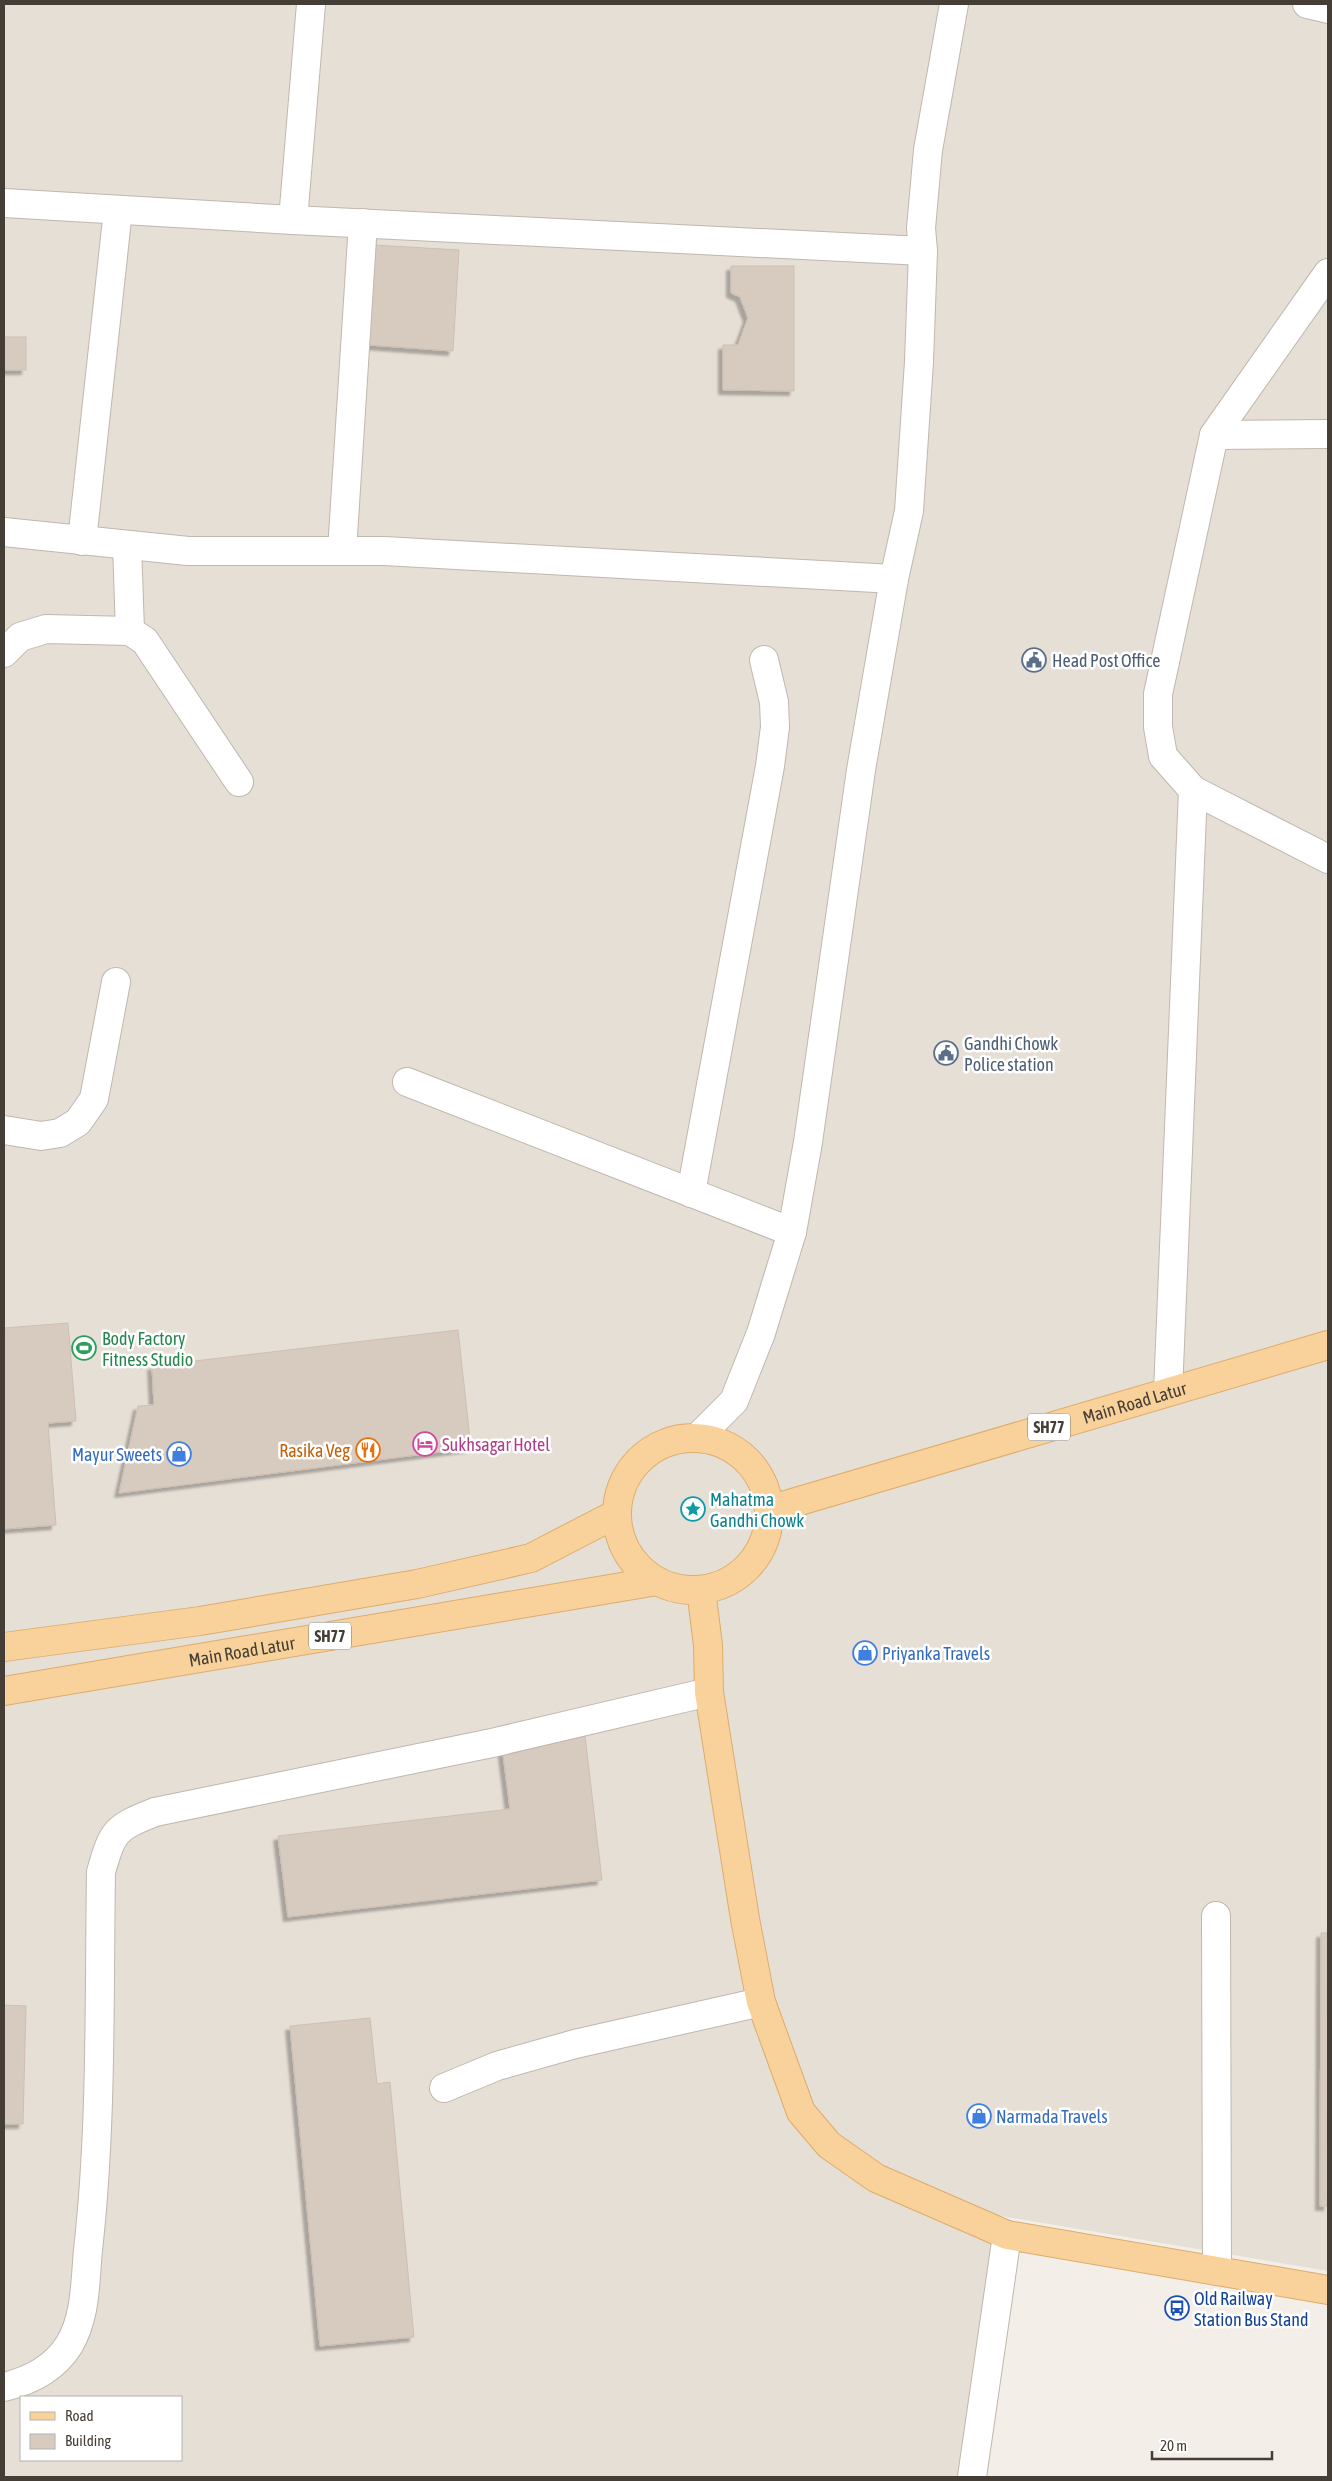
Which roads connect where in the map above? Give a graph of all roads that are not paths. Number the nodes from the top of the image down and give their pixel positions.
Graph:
1 (311, 4) edge
2 (954, 4) edge
3 (1308, 4) edge
4 (1328, 9) edge
5 (4, 203) edge
6 (118, 210) junction
7 (294, 220) junction
8 (363, 223) junction
9 (923, 250) junction
10 (1328, 273) edge
11 (1328, 434) edge
12 (1214, 435) junction
13 (4, 532) edge
14 (82, 540) junction
15 (127, 545) junction
16 (342, 551) junction
17 (894, 578) junction
18 (130, 630) junction
19 (4, 653) edge
20 (764, 660) dead end
21 (239, 782) dead end
22 (1193, 790) junction
23 (1328, 859) edge
24 (116, 982) dead end
25 (407, 1082) dead end
26 (4, 1130) edge
27 (691, 1193) junction
28 (792, 1232) junction
29 (1328, 1345) edge
30 (1168, 1392) junction
31 (697, 1438) junction
32 (769, 1510) junction
33 (616, 1514) junction
34 (657, 1581) junction
35 (701, 1590) junction
36 (4, 1647) edge
37 (4, 1692) edge
38 (709, 1692) junction
39 (1216, 1916) dead end
40 (760, 2002) junction
41 (444, 2088) dead end
42 (1007, 2235) junction
43 (1217, 2271) junction
44 (1328, 2290) edge
45 (4, 2386) edge
46 (972, 2477) edge

1 - 7 street
2 - 9 street
3 - 4 street
5 - 6 street
6 - 7 street
6 - 14 street
7 - 8 street
8 - 9 street
8 - 16 street
9 - 17 street
10 - 12 street
11 - 12 street
12 - 22 street
13 - 14 street
14 - 15 street
15 - 16 street
15 - 18 street
16 - 17 street
17 - 28 street
18 - 19 street
18 - 21 street
20 - 27 street
22 - 23 street
22 - 30 street
24 - 26 street
25 - 27 street
27 - 28 street
28 - 31 street
29 - 30 main road, Main Road Latur / SH77
30 - 32 main road, Main Road Latur / SH77
31 - 32 main road, SH77
31 - 33 main road, SH77
32 - 35 main road, SH77
33 - 34 main road, SH77
33 - 36 main road, Main Road Latur / SH77
34 - 35 main road, SH77
34 - 37 main road, Main Road Latur / SH77
35 - 38 main road
38 - 40 main road
38 - 45 street
39 - 43 street
40 - 41 street
40 - 42 main road
42 - 43 main road
42 - 46 street
43 - 44 main road

